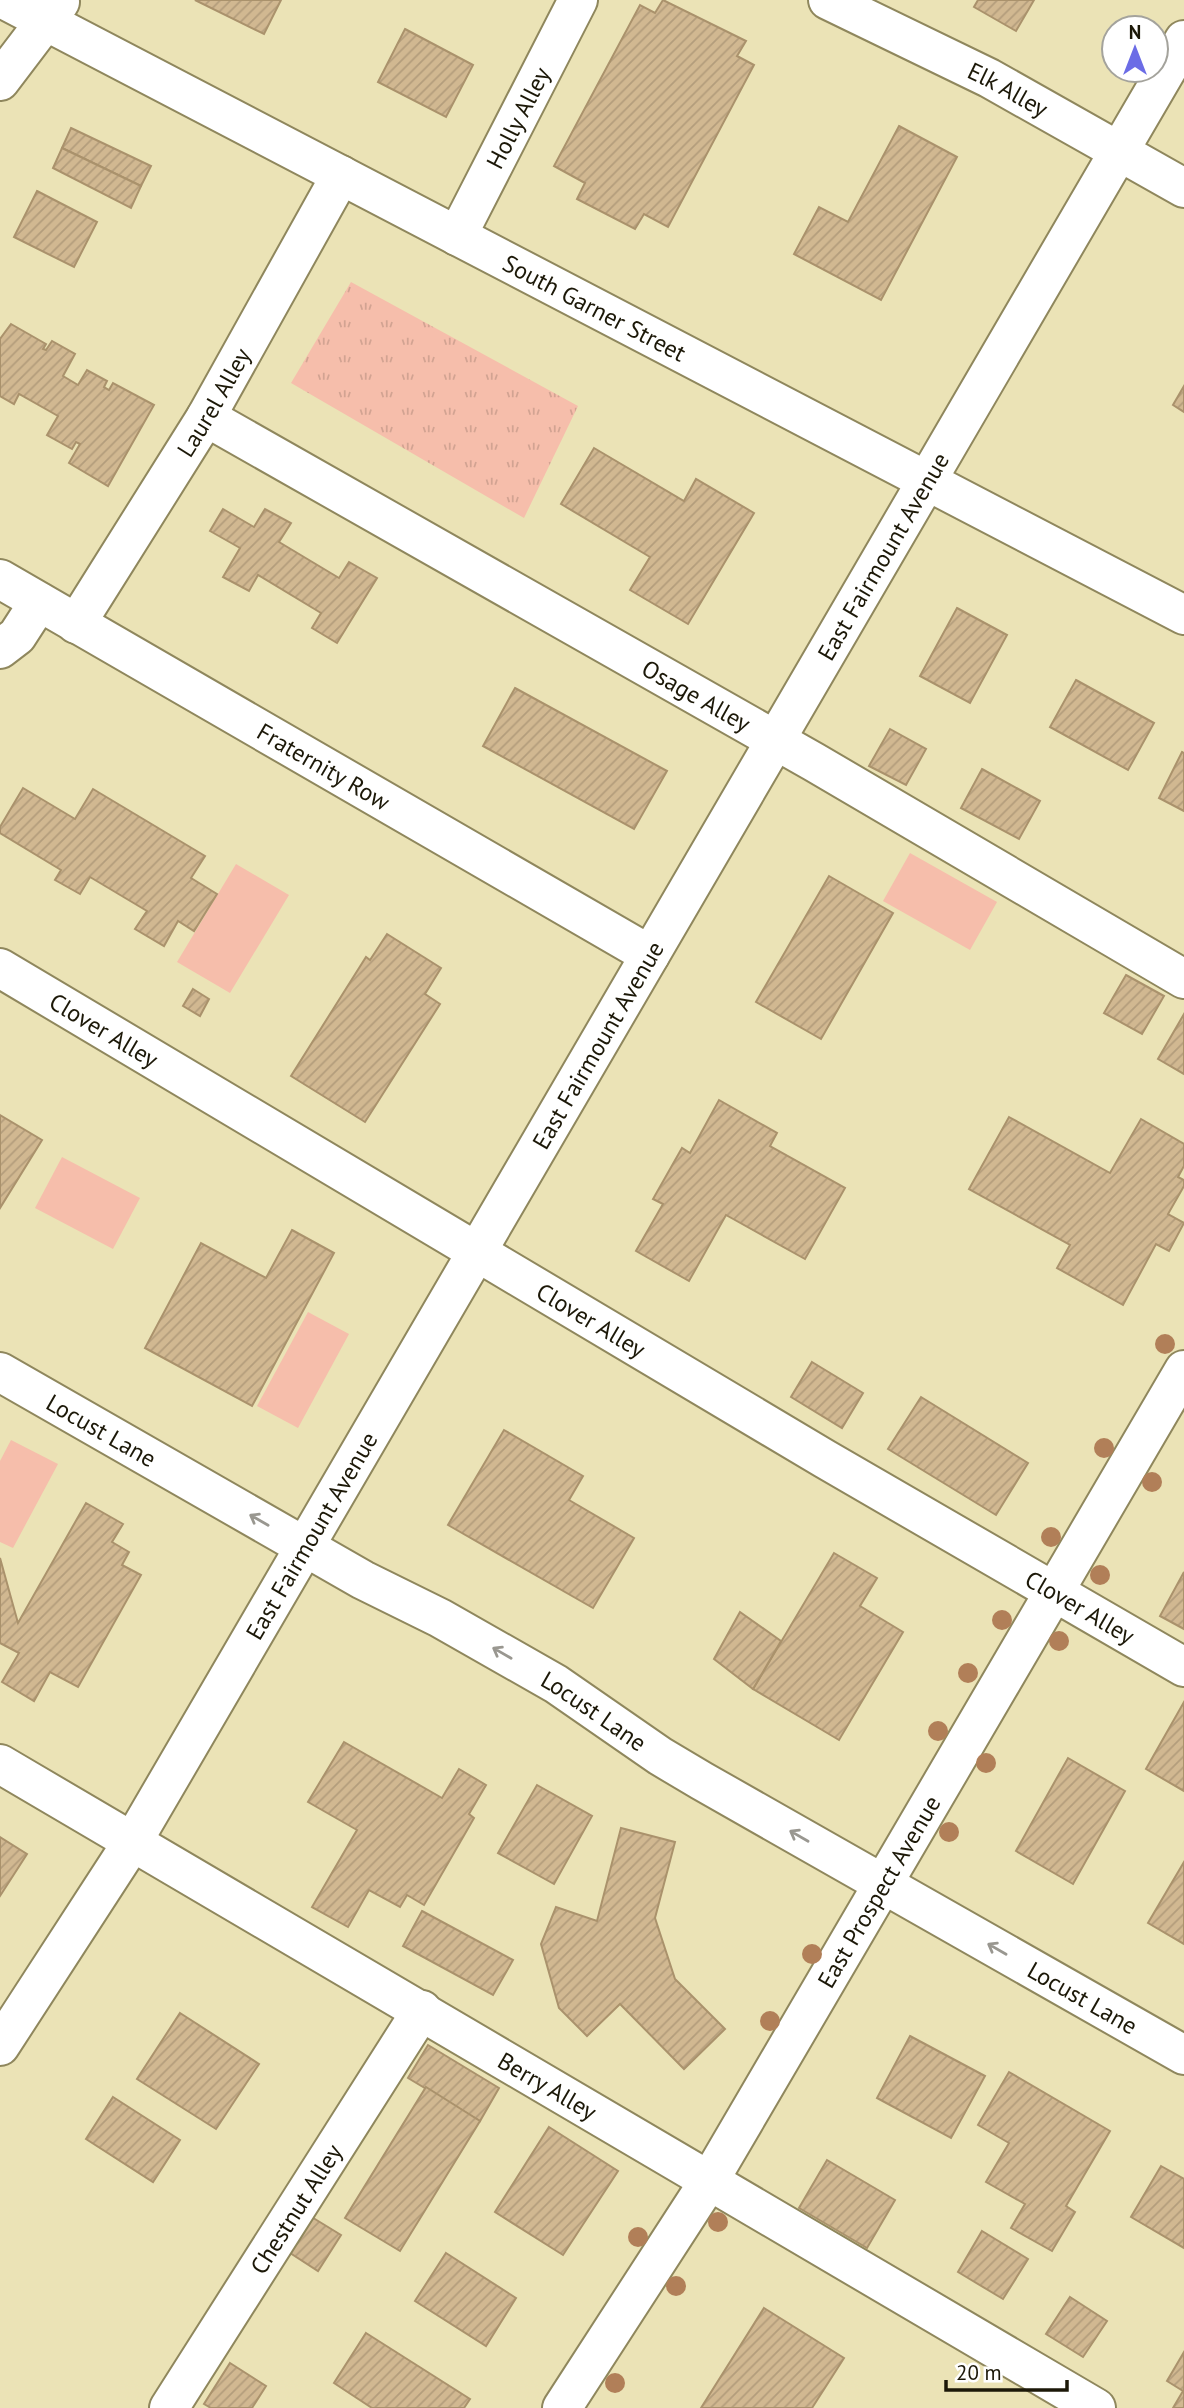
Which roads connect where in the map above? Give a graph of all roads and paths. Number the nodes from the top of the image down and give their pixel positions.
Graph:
1 (5, 0) edge
2 (578, 0) edge
3 (828, 0) edge
4 (53, 10) edge
5 (1184, 40) edge
6 (0, 81) edge
7 (1119, 152) junction
8 (341, 175) junction
9 (1184, 188) edge
10 (457, 236) junction
11 (206, 417) junction
12 (926, 482) junction
13 (0, 579) edge
14 (39, 602) junction
15 (1184, 615) edge
16 (76, 624) junction
17 (0, 649) edge
18 (776, 741) junction
19 (650, 955) junction
20 (0, 968) edge
21 (1184, 979) edge
22 (476, 1251) junction
23 (1184, 1370) edge
24 (0, 1372) edge
25 (304, 1546) junction
26 (1055, 1593) junction
27 (1184, 1667) edge
28 (0, 1764) edge
29 (133, 1841) junction
30 (885, 1885) junction
31 (422, 2010) junction
32 (0, 2046) edge
33 (1184, 2055) edge
34 (709, 2181) junction
35 (169, 2408) edge
36 (562, 2408) edge
37 (1096, 2408) edge

1 - 4 street, South Garner Street
2 - 10 street, Holly Alley
3 - 7 street, Elk Alley
4 - 6 street
4 - 8 street, South Garner Street
5 - 7 street, East Fairmount Avenue
7 - 9 street, Elk Alley
7 - 12 street, East Fairmount Avenue
8 - 10 street, South Garner Street
8 - 11 street, Laurel Alley
10 - 12 street, South Garner Street
11 - 16 street, Laurel Alley
11 - 18 street, Osage Alley
12 - 15 street, South Garner Street
12 - 18 street, East Fairmount Avenue
13 - 14 street, Fraternity Row
14 - 16 street, Fraternity Row
14 - 17 street
16 - 19 street, Fraternity Row
18 - 19 street, East Fairmount Avenue
18 - 21 street, Osage Alley
19 - 22 street, East Fairmount Avenue
20 - 22 street, Clover Alley
22 - 25 street, East Fairmount Avenue
22 - 26 street, Clover Alley
23 - 26 street, East Prospect Avenue
25 -> 24 street, Locust Lane
25 - 29 street, East Fairmount Avenue
30 -> 25 street, Locust Lane
26 - 27 street, Clover Alley
26 - 30 street, East Prospect Avenue
28 - 29 street, Berry Alley
29 - 31 street, Berry Alley
29 - 32 street, East Fairmount Avenue
33 -> 30 street, Locust Lane
30 - 34 street, East Prospect Avenue
31 - 34 street, Berry Alley
31 - 35 street, Chestnut Alley
34 - 36 street, East Prospect Avenue
34 - 37 street, Berry Alley

